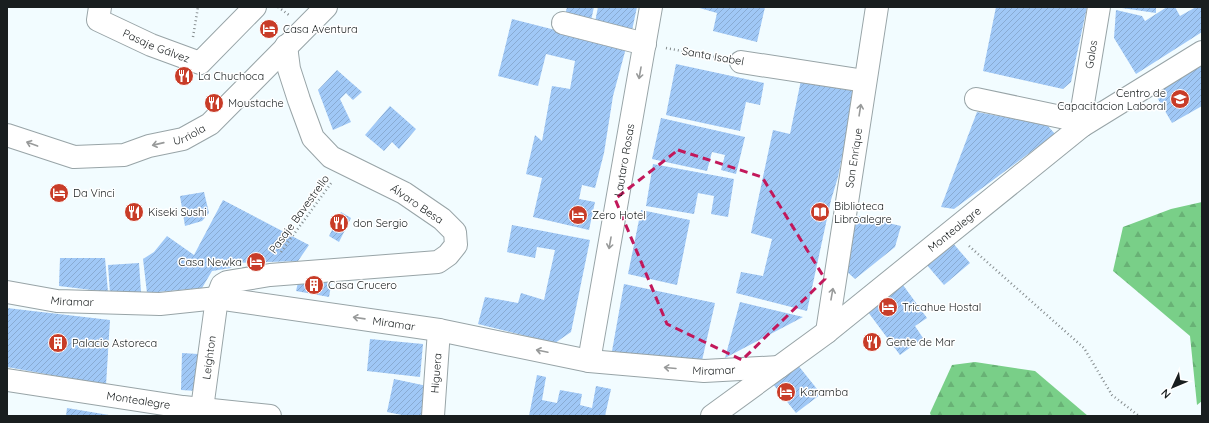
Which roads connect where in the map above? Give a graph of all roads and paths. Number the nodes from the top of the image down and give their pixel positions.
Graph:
1 (100, 7) edge
2 (198, 7) edge
3 (255, 7) edge
4 (326, 7) edge
5 (651, 7) edge
6 (877, 7) edge
7 (1099, 7) edge
8 (563, 23) dead end
9 (645, 44) junction
10 (286, 46) junction
11 (1202, 52) edge
12 (189, 59) junction
13 (741, 62) joint
14 (865, 81) junction
15 (976, 99) dead end
16 (1081, 123) junction
17 (7, 135) edge
18 (333, 181) dead end
19 (952, 231) junction
20 (278, 256) dead end
21 (7, 292) edge
22 (217, 298) junction
23 (439, 330) junction
24 (826, 332) junction
25 (589, 361) junction
26 (779, 367) junction
27 (7, 380) edge
28 (192, 412) edge
29 (270, 416) edge
30 (433, 416) edge
31 (712, 416) edge
32 (1139, 416) edge

1 - 12 street, Pasaje Gálvez
2 - 12 path
3 - 12 street, Pasaje Gálvez
4 - 10 street, Urriola
5 - 9 street, Lautaro Rosas
6 - 14 street, San Enrique
7 - 16 street, Galos
8 - 9 street
9 - 13 path, Santa Isabel
9 -> 25 street, Lautaro Rosas
10 -> 17 street, Urriola
10 - 22 street, Álvaro Besa
11 - 16 street, Montealegre
13 - 14 street, Santa Isabel
24 -> 14 street, San Enrique
15 - 16 street
16 - 19 street, Montealegre
18 - 20 path, Pasaje Bavestrello
19 - 24 street, Montealegre
19 - 32 path
21 - 22 street, Miramar
23 -> 22 street, Miramar
22 - 28 street, Leighton
25 -> 23 street, Miramar
23 - 30 street, Higuera
24 - 26 street, Montealegre
26 -> 25 street, Miramar
26 - 31 street, Montealegre
27 - 28 street, Montealegre
28 - 29 street, Montealegre

